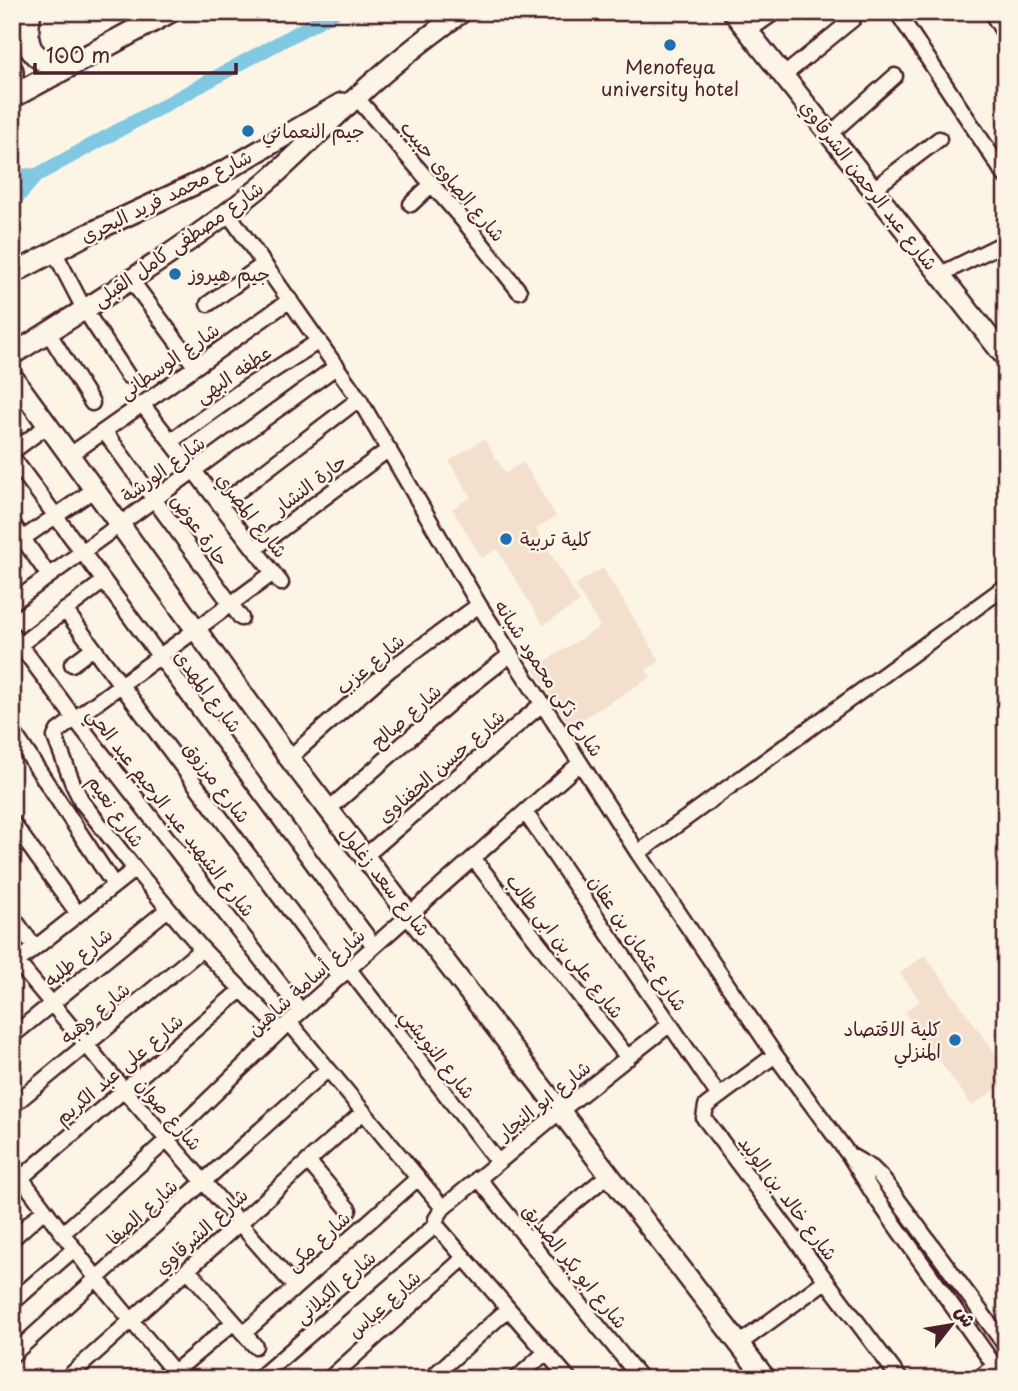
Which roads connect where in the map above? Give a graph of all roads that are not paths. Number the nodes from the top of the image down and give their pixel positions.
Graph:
1 (28, 12) edge
2 (169, 12) edge
3 (462, 12) edge
4 (733, 12) edge
5 (775, 12) edge
6 (991, 12) edge
7 (902, 14) edge
8 (853, 19) dead end
9 (12, 22) edge
10 (748, 31) junction
11 (1006, 36) edge
12 (65, 68) junction
13 (12, 71) edge
14 (783, 76) junction
15 (895, 76) dead end
16 (12, 85) edge
17 (12, 97) edge
18 (356, 97) junction
19 (829, 135) junction
20 (939, 139) dead end
21 (1006, 177) edge
22 (432, 184) junction
23 (872, 190) junction
24 (411, 204) dead end
25 (228, 213) junction
26 (1006, 242) edge
27 (54, 251) junction
28 (264, 264) junction
29 (12, 274) edge
30 (939, 275) junction
31 (131, 280) junction
32 (519, 291) dead end
33 (290, 300) junction
34 (208, 304) dead end
35 (84, 309) junction
36 (48, 332) junction
37 (999, 338) edge
38 (319, 341) junction
39 (12, 355) edge
40 (1006, 358) edge
41 (195, 366) junction
42 (337, 366) junction
43 (12, 376) edge
44 (128, 376) dead end
45 (359, 399) junction
46 (92, 402) dead end
47 (142, 404) junction
48 (47, 425) junction
49 (104, 431) junction
50 (171, 442) junction
51 (389, 449) junction
52 (12, 455) edge
53 (70, 455) junction
54 (194, 470) junction
55 (95, 489) junction
56 (154, 499) junction
57 (220, 505) junction
58 (55, 516) junction
59 (12, 523) edge
60 (120, 524) junction
61 (18, 542) edge
62 (255, 549) junction
63 (82, 552) junction
64 (49, 576) junction
65 (277, 578) joint
66 (104, 582) junction
67 (1006, 586) edge
68 (12, 603) edge
69 (230, 603) junction
70 (479, 605) junction
71 (65, 610) junction
72 (241, 618) dead end
73 (196, 629) junction
74 (15, 643) edge
75 (93, 648) junction
76 (510, 654) junction
77 (158, 657) junction
78 (72, 664) dead end
79 (121, 685) junction
80 (542, 704) junction
81 (75, 719) junction
82 (12, 730) edge
83 (289, 758) junction
84 (580, 763) junction
85 (329, 809) junction
86 (525, 812) junction
87 (12, 822) edge
88 (638, 853) junction
89 (365, 856) junction
90 (473, 858) junction
91 (135, 869) junction
92 (114, 885) junction
93 (168, 909) junction
94 (78, 914) junction
95 (411, 914) junction
96 (12, 916) edge
97 (374, 946) junction
98 (35, 948) junction
99 (202, 949) junction
100 (15, 964) edge
101 (344, 972) junction
102 (241, 990) junction
103 (51, 1004) junction
104 (301, 1011) junction
105 (670, 1024) junction
106 (284, 1025) junction
107 (12, 1035) edge
108 (86, 1045) junction
109 (775, 1055) junction
110 (628, 1058) junction
111 (328, 1069) junction
112 (124, 1090) junction
113 (719, 1096) junction
114 (12, 1106) edge
115 (363, 1112) junction
116 (559, 1112) junction
117 (167, 1140) junction
118 (849, 1156) junction
119 (308, 1161) junction
120 (498, 1163) junction
121 (17, 1172) edge
122 (608, 1175) junction
123 (418, 1178) junction
124 (478, 1178) junction
125 (203, 1182) junction
126 (443, 1208) junction
127 (44, 1209) junction
128 (349, 1210) dead end
129 (239, 1223) junction
130 (436, 1225) junction
131 (62, 1234) junction
132 (12, 1239) edge
133 (529, 1241) junction
134 (74, 1249) junction
135 (464, 1258) junction
136 (187, 1269) junction
137 (97, 1279) junction
138 (825, 1281) junction
139 (295, 1287) junction
140 (12, 1303) edge
141 (508, 1309) junction
142 (131, 1321) junction
143 (233, 1322) junction
144 (244, 1333) junction
145 (739, 1344) junction
146 (255, 1346) dead end
147 (1006, 1346) edge
148 (546, 1352) junction
149 (12, 1355) edge
150 (994, 1366) junction
151 (170, 1375) edge
152 (66, 1379) edge
153 (258, 1379) edge
154 (329, 1379) edge
155 (430, 1379) edge
156 (516, 1379) edge
157 (569, 1379) edge
158 (641, 1379) edge
159 (766, 1379) edge
160 (900, 1379) edge
161 (978, 1379) edge
162 (1004, 1379) edge

1 - 9 main road
1 - 12 main road
2 - 12 main road
3 - 18 street, شارع مصطفى كامل القبلى
4 - 10 street, شارع عبد الرحمن الشرقاوي
5 - 10 street
6 - 11 street
7 - 21 street
8 - 14 street
10 - 14 street, شارع عبد الرحمن الشرقاوي
12 - 17 main road
13 - 16 main road
14 - 19 street, شارع عبد الرحمن الشرقاوي
15 - 19 street
18 - 22 street, شارع الصاوى حبيب
18 - 25 street, شارع مصطفى كامل القبلى
18 - 27 street, شارع محمد فريد البحرى
19 - 23 street, شارع عبد الرحمن الشرقاوي
20 - 23 street
22 - 24 street
22 - 32 street, شارع الصاوى حبيب
23 - 30 street, شارع عبد الرحمن الشرقاوي
25 - 28 street, شارع ذكى محمود شبانه
25 - 31 street, شارع مصطفى كامل القبلى
26 - 30 street
27 - 29 street, شارع محمد فريد البحرى
27 - 35 street
28 - 33 street, شارع ذكى محمود شبانه
28 - 34 street
30 - 37 street, شارع عبد الرحمن الشرقاوي
31 - 35 street, شارع مصطفى كامل القبلى
31 - 41 street
33 - 38 street, شارع ذكى محمود شبانه
33 - 41 street, شارع الوسطانى
35 - 36 street, شارع مصطفى كامل القبلى
35 - 44 street
36 - 39 street, شارع مصطفى كامل القبلى
36 - 46 street
37 - 40 street, شارع عبد الرحمن الشرقاوي
38 - 42 street, شارع ذكى محمود شبانه
38 - 50 street, عطفه البهى
41 - 47 street, شارع الوسطانى
42 - 45 street, شارع ذكى محمود شبانه
42 - 54 street, شارع الورشة
43 - 48 street, شارع سعد زغلول
45 - 51 street, شارع ذكى محمود شبانه
45 - 57 street
47 - 49 street, شارع الوسطانى
47 - 50 street, شارع المصري
48 - 52 street
48 - 53 street, شارع سعد زغلول
49 - 53 street, شارع الوسطانى
49 - 56 street, حارة عوض
50 - 54 street, شارع المصري
51 - 62 street, حارة النشار
51 - 70 street, شارع ذكى محمود شبانه
52 - 58 street, شارع المهدى
53 - 55 street, شارع سعد زغلول
54 - 56 street, شارع الورشة
54 - 57 street, شارع المصري
55 - 58 street
55 - 60 street, شارع سعد زغلول
56 - 60 street, شارع الورشة
56 - 69 street, حارة عوض
57 - 62 street, شارع المصري
58 - 61 street
58 - 63 street, شارع المهدى
59 - 61 street
60 - 63 street, شارع الورشة
60 - 73 street, شارع سعد زغلول
61 - 64 street
62 - 65 street, شارع المصري
63 - 64 street, شارع الورشة
63 - 66 street, شارع المهدى
64 - 68 street, شارع الورشة
65 - 69 street, شارع نعيم
66 - 71 street
66 - 77 street, شارع المهدى
67 - 88 street
69 - 72 street, حارة عوض
69 - 73 street, شارع نعيم
70 - 76 street, شارع ذكى محمود شبانه
70 - 83 street, شارع عزب
71 - 74 street
71 - 75 street, شارع مرزوق
73 - 77 street, شارع نعيم
73 - 83 street, شارع سعد زغلول
74 - 81 street, شارع الشهيد عبد الرحيم عبد الحي
75 - 78 street
75 - 79 street, شارع مرزوق
76 - 80 street, شارع ذكى محمود شبانه
76 - 85 street, شارع صالح
77 - 79 street, شارع نعيم
77 - 97 street, شارع المهدى
79 - 81 street, شارع نعيم
79 - 101 street, شارع مرزوق
80 - 84 street, شارع ذكى محمود شبانه
80 - 89 street, شارع حسن الحفناوى
81 - 91 street, شارع نعيم
81 - 104 street, شارع الشهيد عبد الرحيم عبد الحي
82 - 92 street
83 - 85 street, شارع سعد زغلول
84 - 86 street, شارع أسامة شاهين
84 - 88 street, شارع ذكى محمود شبانه
85 - 89 street, شارع سعد زغلول
86 - 90 street, شارع أسامة شاهين
86 - 105 street, شارع عثمان بن عفان
87 - 94 street
88 - 109 street, شارع ذكى محمود شبانه
89 - 95 street, شارع سعد زغلول
90 - 95 street, شارع أسامة شاهين
90 - 110 street, شارع على بن ابى طالب
91 - 92 street
91 - 93 street, شارع نعيم
92 - 94 street
93 - 99 street, شارع نعيم
93 - 103 street, شارع طلبه
94 - 98 street
95 - 97 street, شارع أسامة شاهين
95 - 116 street, شارع سعد زغلول
96 - 98 street
97 - 101 street, شارع أسامة شاهين
98 - 100 street
99 - 102 street, شارع نعيم
99 - 108 street, شارع وهبه
100 - 103 street, شارع صوان
101 - 104 street, شارع أسامة شاهين
101 - 120 street, شارع النويشي
102 - 106 street, شارع نعيم
102 - 112 street, شارع على عبد الكريم
103 - 107 street, شارع طلبه
103 - 108 street, شارع صوان
104 - 106 street, شارع أسامة شاهين
105 - 110 street, شارع ابو النجار
105 - 113 street, شارع عثمان بن عفان
106 - 111 street
106 - 117 street, شارع أسامة شاهين
108 - 112 street, شارع صوان
108 - 114 street, شارع وهبه
109 - 113 street
109 - 118 street, شارع ذكى محمود شبانه
110 - 116 street, شارع ابو النجار
111 - 115 street
111 - 125 street, شارع الصفا
112 - 117 street, شارع صوان
112 - 121 street, شارع على عبد الكريم
113 - 138 street, شارع خالد بن الوليد
115 - 119 street, شارع الشرقاوي
115 - 123 street
116 - 120 street, شارع ابو النجار
116 - 122 street, شارع سعد زغلول
117 - 125 street, شارع صوان
117 - 131 street, شارع أسامة شاهين
118 - 147 street, شارع ذكى محمود شبانه
118 - 150 street, شارع ذكى محمود شبانه
119 - 128 street
119 - 129 street, شارع الشرقاوي
120 - 124 street, شارع ابو النجار
121 - 127 street
122 - 133 street
122 - 145 street, شارع سعد زغلول
123 - 126 street
123 - 139 street, شارع مكى
124 - 126 street, شارع ابو النجار
124 - 133 street, شارع ابو بكر الصديق
125 - 129 street, شارع صوان
125 - 137 street, شارع الصفا
126 - 130 street
127 - 131 street
127 - 132 street
129 - 136 street, شارع الشرقاوي
129 - 139 street, شارع صوان
130 - 135 street
130 - 153 street, شارع الكيلانى
131 - 134 street
133 - 158 street, شارع ابو بكر الصديق
134 - 137 street
134 - 140 street
135 - 141 street
135 - 154 street, شارع عباس
136 - 142 street, شارع الشرقاوي
136 - 143 street
137 - 142 street
137 - 149 street, شارع الصفا
138 - 145 street
138 - 160 street, شارع خالد بن الوليد
139 - 144 street, شارع مكى
141 - 148 street
141 - 155 street
142 - 151 street
142 - 152 street, شارع الشرقاوي
143 - 144 street
143 - 151 street
144 - 146 street
145 - 159 street, شارع سعد زغلول
148 - 156 street
148 - 157 street
150 - 161 street
150 - 162 street, شارع ذكى محمود شبانه

